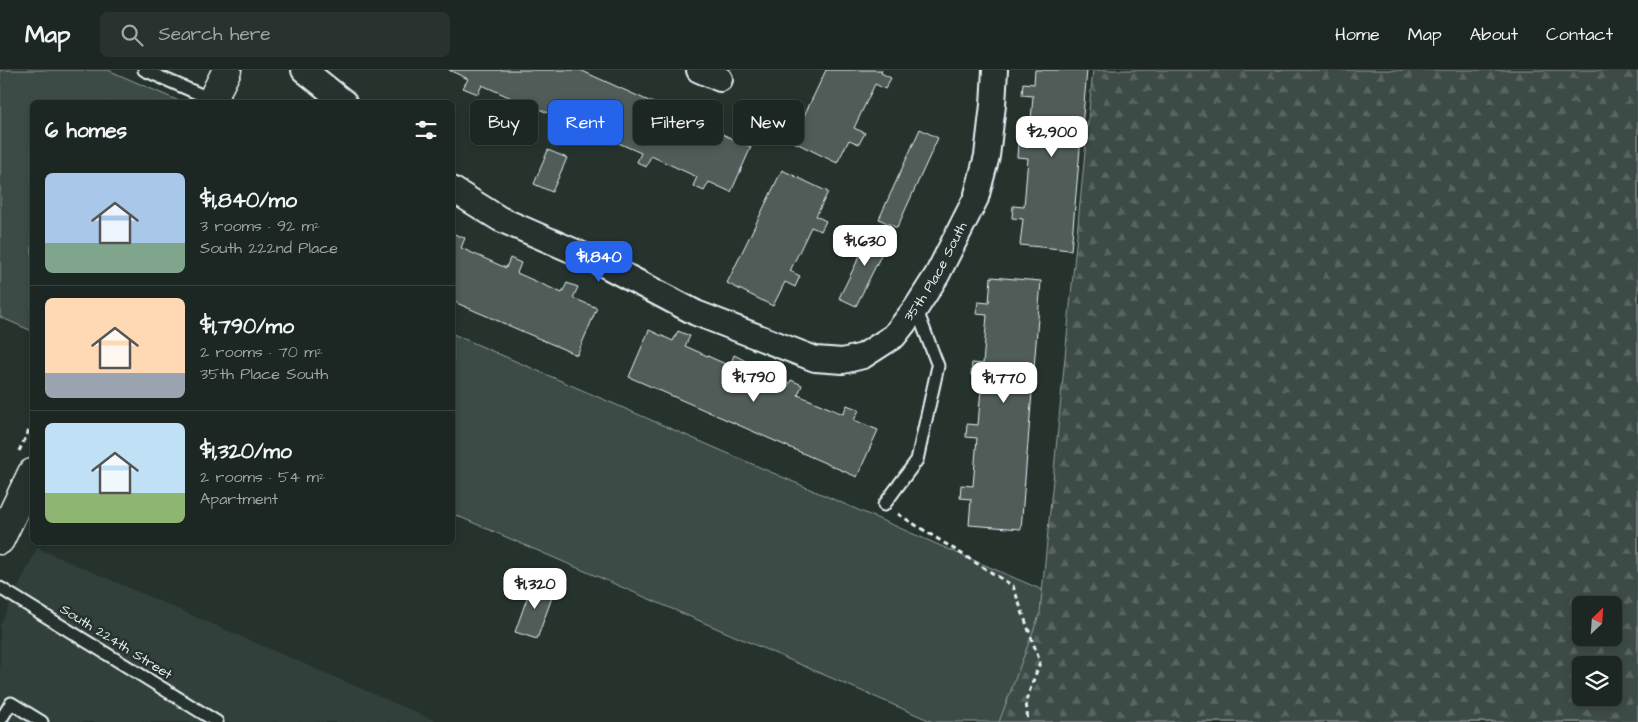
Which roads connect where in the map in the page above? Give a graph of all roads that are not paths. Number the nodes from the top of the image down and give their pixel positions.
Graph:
1 (144, 70) edge
2 (227, 70) edge
3 (304, 70) edge
4 (995, 70) edge
5 (210, 100) edge
6 (212, 100) edge
7 (342, 100) edge
8 (455, 191) edge
9 (916, 308) junction
10 (30, 477) edge
11 (884, 505) road end
12 (0, 540) edge
13 (0, 588) edge
14 (0, 721) edge
15 (42, 722) edge
16 (217, 722) edge

1 - 5 lane
2 - 6 main road
3 - 7 street
4 - 9 street, 35th Place South
8 - 9 street, 35th Place South
9 - 11 lane
10 - 12 main road
13 - 16 lane, South 224th Street
14 - 15 lane

